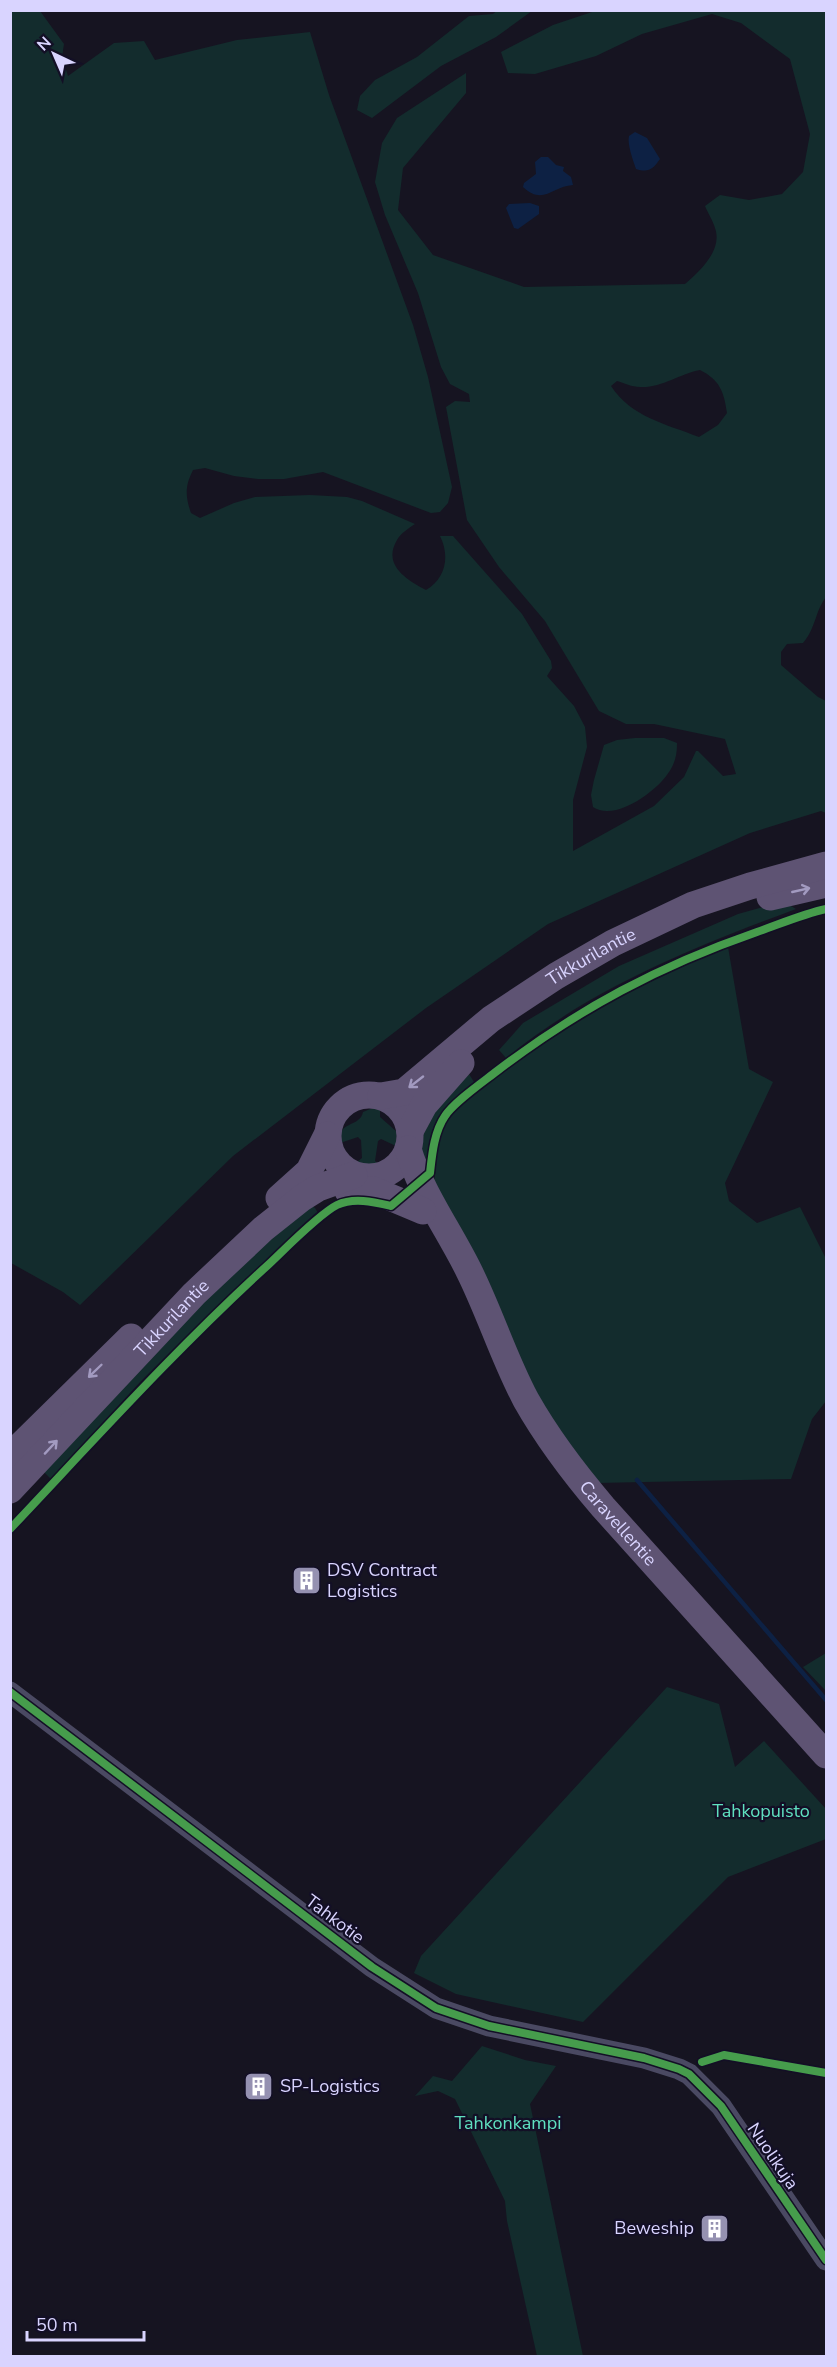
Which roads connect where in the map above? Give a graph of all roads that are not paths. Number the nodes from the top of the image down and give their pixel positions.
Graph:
1 (826, 865) edge
2 (826, 885) edge
3 (381, 1096) junction
4 (327, 1135) junction
5 (409, 1140) junction
6 (365, 1176) junction
7 (302, 1198) junction
8 (423, 1211) junction
9 (462, 1256) junction
10 (10, 1456) edge
11 (10, 1490) edge
12 (10, 1692) edge
13 (826, 1755) edge
14 (689, 2074) joint
15 (826, 2260) edge

1 -> 3 main road, Tikkurilantie
5 -> 2 main road, Tikkurilantie
3 - 4 main road
3 - 5 main road
4 - 6 main road
4 -> 10 main road, Tikkurilantie
5 - 6 main road
5 - 9 main road, Caravellentie
6 - 7 main road, Tikkurilantie
6 - 8 main road, Caravellentie
7 - 8 main road
11 -> 7 main road, Tikkurilantie
8 - 9 main road, Caravellentie
9 - 13 main road, Caravellentie
12 - 14 street, Tahkotie
14 - 15 street, Nuolikuja

